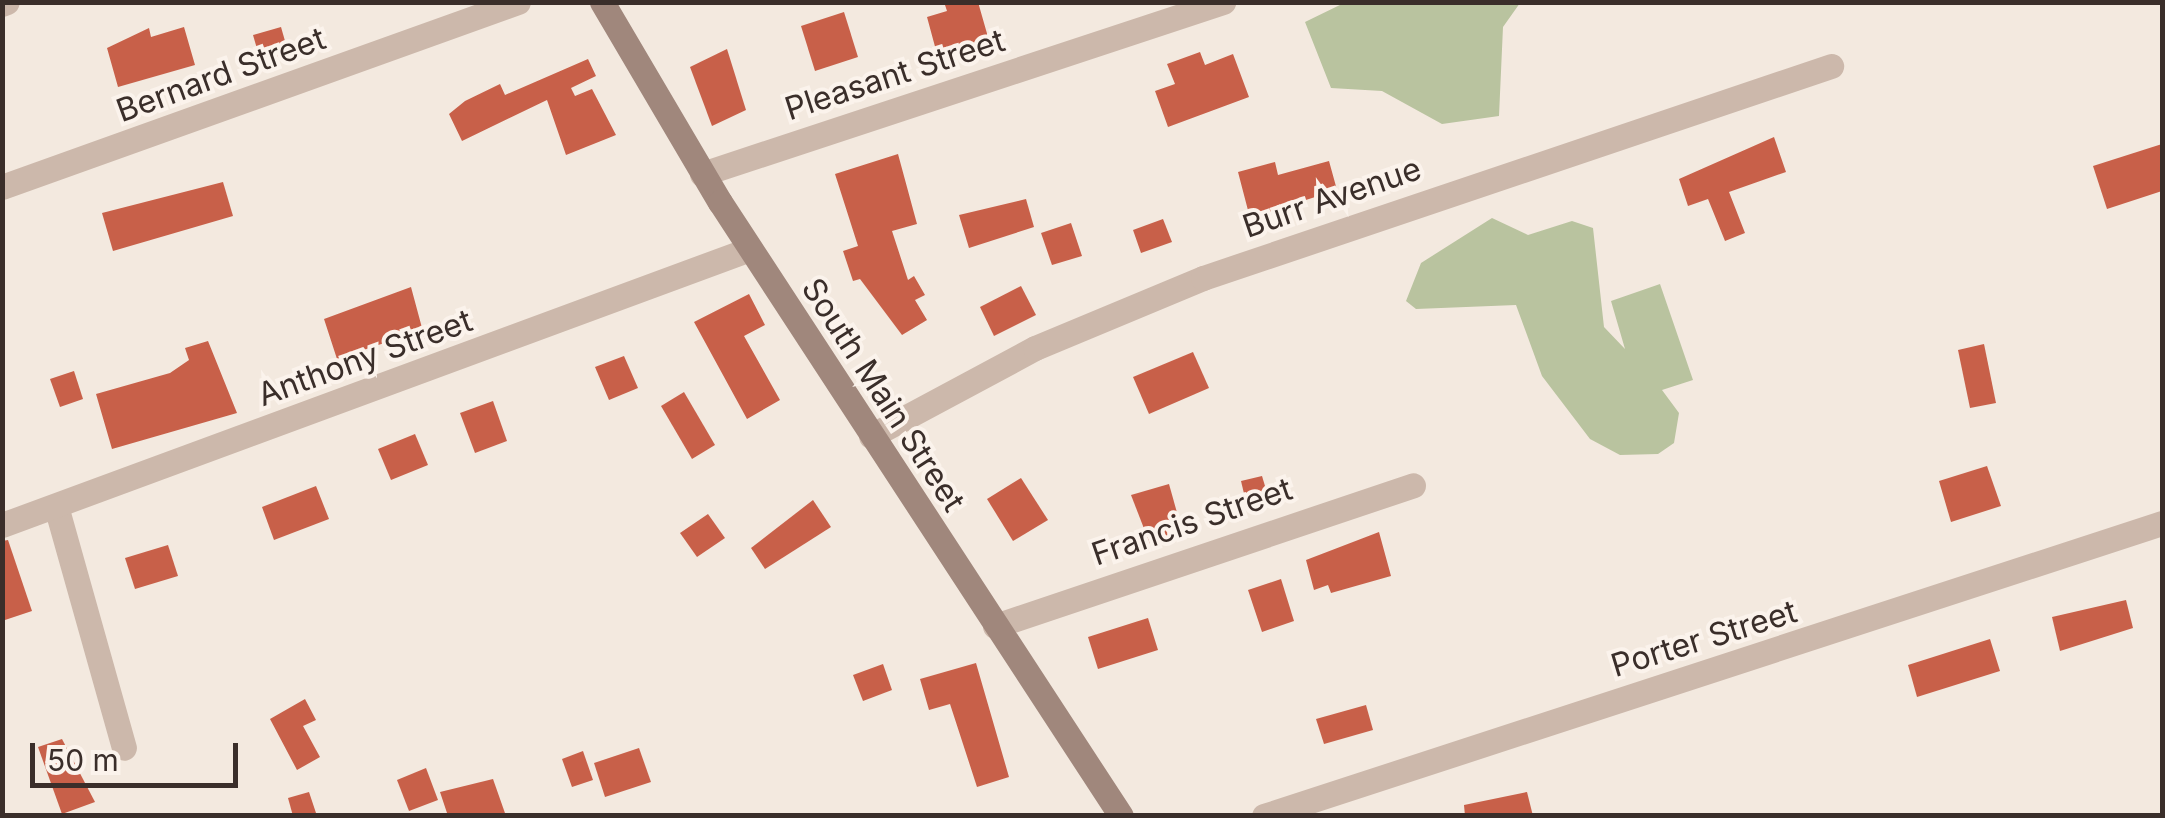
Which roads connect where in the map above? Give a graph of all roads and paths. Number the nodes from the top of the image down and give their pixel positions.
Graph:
1 (518, 2) edge
2 (602, 2) edge
3 (1223, 2) edge
4 (1830, 66) dead end
5 (702, 174) junction
6 (2, 186) edge
7 (750, 249) junction
8 (871, 436) junction
9 (1413, 485) dead end
10 (56, 506) junction
11 (2162, 523) edge
12 (2, 525) edge
13 (995, 626) junction
14 (124, 748) dead end
15 (1121, 816) edge
16 (1264, 816) edge

1 - 6 street, Bernard Street
2 - 5 main road, South Main Street
3 - 5 street, Pleasant Street
4 - 8 street, Burr Avenue
5 - 7 main road, South Main Street
7 - 8 main road, South Main Street
7 - 10 street, Anthony Street
8 - 13 main road, South Main Street
9 - 13 street, Francis Street
10 - 12 street, Anthony Street
10 - 14 street
11 - 16 street, Porter Street
13 - 15 main road, South Main Street

